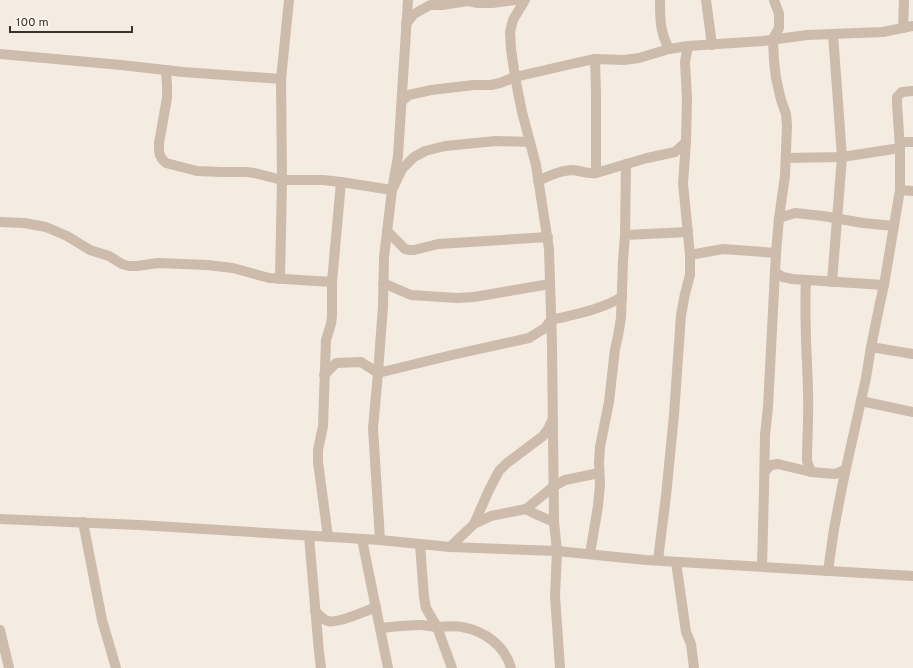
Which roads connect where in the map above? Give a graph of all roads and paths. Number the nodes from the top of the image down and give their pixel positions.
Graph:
1 (289, 0) edge
2 (408, 0) edge
3 (515, 0) edge
4 (525, 0) edge
5 (660, 0) edge
6 (706, 0) edge
7 (774, 0) edge
8 (904, 0) edge
9 (426, 2) edge
10 (406, 24) junction
11 (908, 27) edge
12 (662, 28) junction
13 (833, 34) junction
14 (773, 39) junction
15 (712, 45) junction
16 (688, 46) junction
17 (669, 49) junction
18 (0, 54) edge
19 (654, 54) junction
20 (595, 59) junction
21 (166, 70) junction
22 (515, 77) junction
23 (281, 79) junction
24 (913, 91) edge
25 (405, 95) junction
26 (530, 142) junction
27 (686, 142) junction
28 (913, 142) edge
29 (900, 145) junction
30 (842, 157) junction
31 (786, 158) junction
32 (626, 164) junction
33 (596, 173) junction
34 (282, 180) junction
35 (538, 181) junction
36 (341, 182) junction
37 (392, 190) junction
38 (900, 190) junction
39 (913, 191) edge
40 (779, 218) junction
41 (837, 218) junction
42 (0, 222) edge
43 (894, 226) junction
44 (387, 231) junction
45 (688, 232) junction
46 (625, 235) junction
47 (548, 237) junction
48 (776, 253) junction
49 (690, 255) junction
50 (775, 272) junction
51 (280, 279) junction
52 (806, 280) junction
53 (332, 282) junction
54 (832, 282) junction
55 (383, 283) junction
56 (550, 284) junction
57 (884, 285) junction
58 (622, 297) junction
59 (551, 320) junction
60 (871, 347) junction
61 (913, 354) edge
62 (378, 373) junction
63 (324, 375) junction
64 (860, 401) junction
65 (913, 412) edge
66 (552, 421) junction
67 (807, 461) junction
68 (798, 469) junction
69 (845, 470) junction
70 (765, 471) junction
71 (811, 472) junction
72 (599, 473) junction
73 (835, 474) junction
74 (843, 482) junction
75 (554, 486) junction
76 (526, 509) junction
77 (0, 519) edge
78 (83, 522) junction
79 (554, 522) junction
80 (474, 524) junction
81 (309, 536) junction
82 (328, 537) junction
83 (362, 539) junction
84 (380, 540) junction
85 (420, 544) junction
86 (450, 546) junction
87 (557, 551) junction
88 (590, 554) junction
89 (658, 560) junction
90 (676, 562) junction
91 (762, 566) junction
92 (828, 571) junction
93 (913, 576) edge
94 (376, 607) junction
95 (315, 611) junction
96 (437, 627) junction
97 (380, 628) junction
98 (0, 630) edge
99 (6, 664) edge
100 (116, 668) edge
101 (321, 668) edge
102 (388, 668) edge
103 (452, 668) edge
104 (511, 668) edge
105 (560, 668) edge
106 (694, 668) edge

1 - 23 street
2 - 10 street
3 - 9 street
4 - 22 street
5 - 12 street
6 - 15 street
7 - 14 street
8 - 11 street
9 - 10 street
10 - 25 street
11 - 13 street
12 - 17 street
12 - 19 street
13 - 14 street
13 - 30 street
14 - 15 street
14 - 31 street
15 - 16 street
16 - 17 street
16 - 27 street
17 - 19 street
18 - 21 street
19 - 20 street
20 - 22 street
20 - 33 street
21 - 23 street
21 - 34 street
22 - 25 street
22 - 26 street
23 - 34 street
24 - 29 street
25 - 37 street
26 - 35 street
26 - 37 street
27 - 32 street
27 - 45 street
28 - 29 street
29 - 30 street
29 - 38 street
30 - 31 street
30 - 41 street
31 - 40 street
32 - 33 street
32 - 46 street
33 - 35 street
34 - 36 street
34 - 51 street
35 - 47 street
36 - 37 street
36 - 53 street
37 - 44 street
38 - 39 street
38 - 43 street
40 - 41 street
40 - 48 street
41 - 43 street
41 - 54 street
42 - 51 street
43 - 57 street
44 - 47 street
44 - 55 street
45 - 46 street
45 - 49 street
46 - 58 street
47 - 56 street
48 - 49 street
48 - 50 street
49 - 89 street
50 - 52 street
50 - 70 street
51 - 53 street
52 - 54 street
52 - 67 street
53 - 63 street
54 - 57 street
55 - 56 street
55 - 62 street
56 - 59 street
57 - 60 street
58 - 59 street
58 - 72 street
59 - 62 street
59 - 66 street
60 - 61 street
60 - 64 street
62 - 63 street
62 - 84 street
63 - 82 street
64 - 65 street
64 - 69 street
66 - 75 street
66 - 80 street
67 - 68 street
67 - 71 street
68 - 70 street
68 - 71 street
69 - 73 street
69 - 74 street
70 - 91 street
71 - 73 street
72 - 75 street
72 - 88 street
73 - 74 street
74 - 92 street
75 - 76 street
75 - 79 street
76 - 79 street
76 - 80 street
77 - 78 street
78 - 81 street
78 - 100 street
79 - 87 street
80 - 86 street
81 - 82 street
81 - 95 street
82 - 83 street
83 - 84 street
83 - 94 street
84 - 85 street
85 - 86 street
85 - 96 street
86 - 87 street
87 - 88 street
87 - 105 street
88 - 89 street
89 - 90 street
90 - 91 street
90 - 106 street
91 - 92 street
92 - 93 street
94 - 95 street
94 - 97 street
95 - 101 street
96 - 97 street
96 - 103 street
96 - 104 street
97 - 102 street
98 - 99 street

